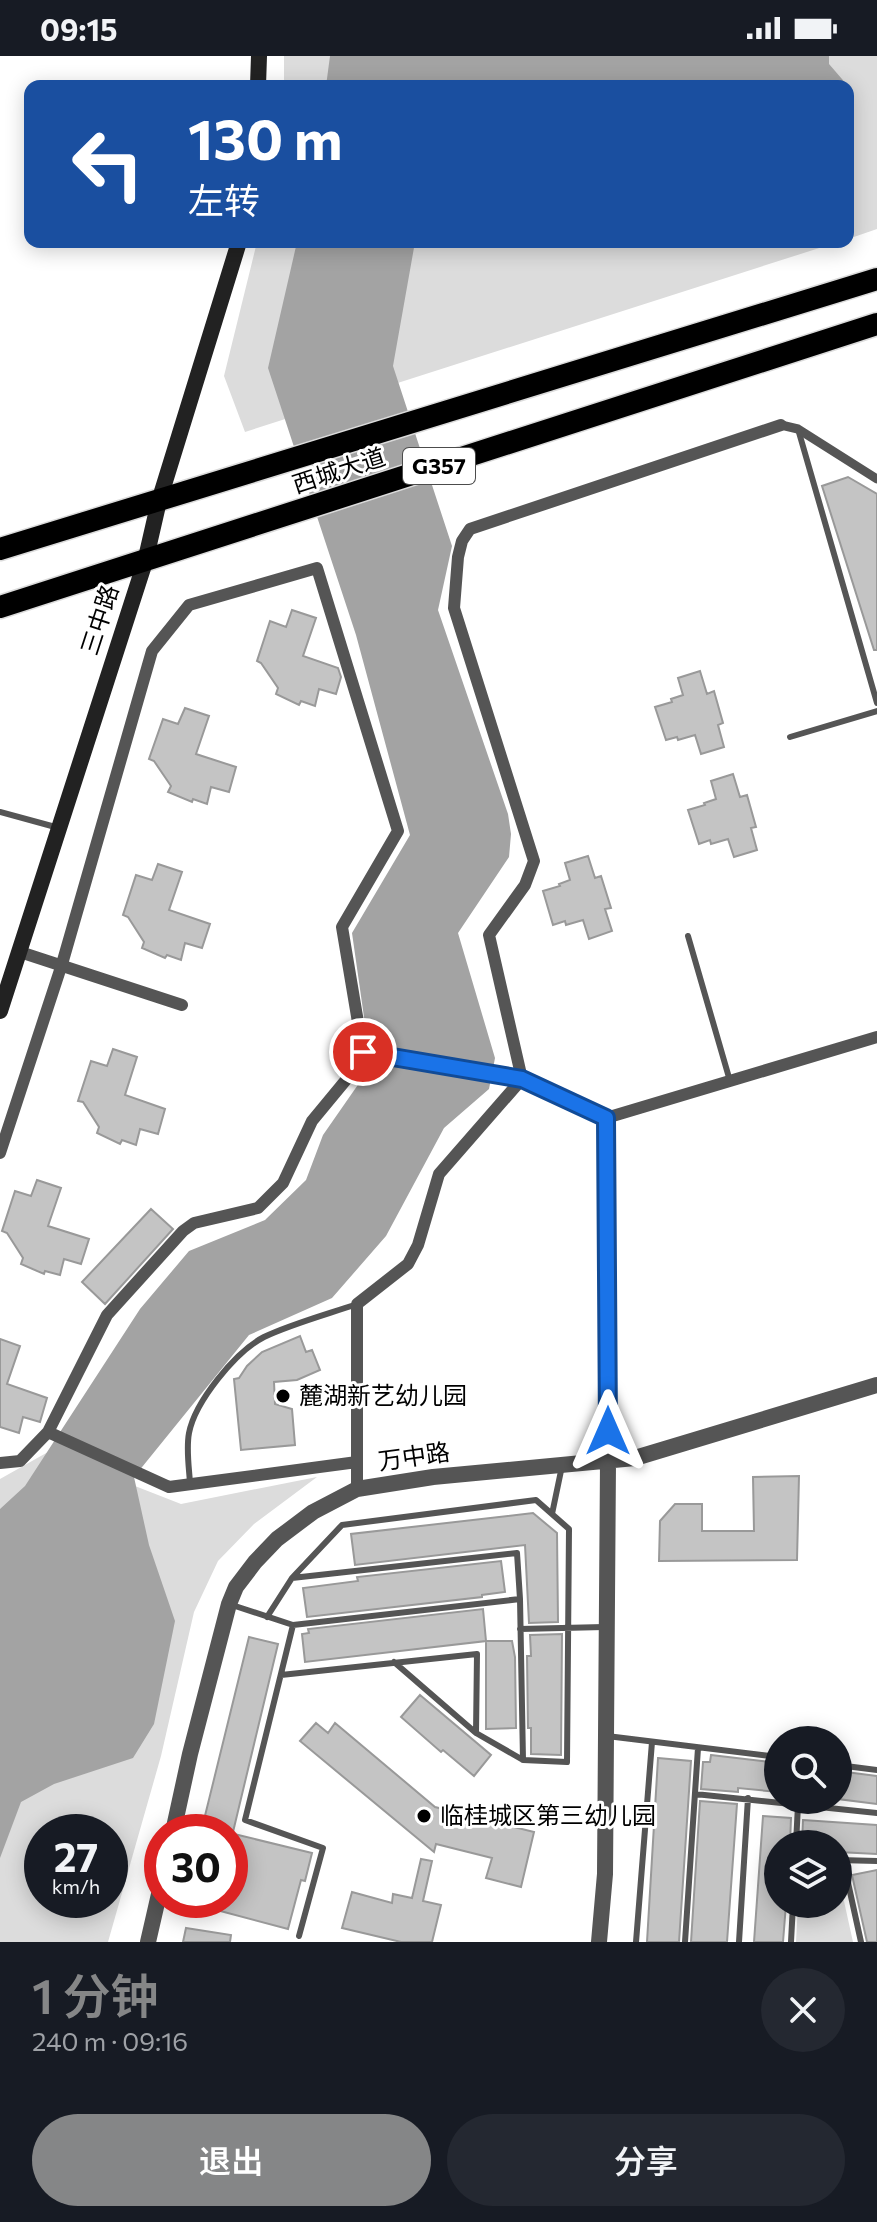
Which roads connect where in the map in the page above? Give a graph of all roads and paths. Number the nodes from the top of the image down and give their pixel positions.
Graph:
1 (259, 56) edge
2 (258, 80) edge
3 (237, 248) edge
4 (877, 279) edge
5 (877, 324) edge
6 (781, 425) joint
7 (798, 429) junction
8 (877, 479) edge
9 (159, 501) junction
10 (0, 549) edge
11 (145, 562) junction
12 (0, 607) edge
13 (877, 703) edge
14 (877, 711) edge
15 (790, 737) dead end
16 (0, 812) edge
17 (59, 828) junction
18 (688, 936) dead end
19 (20, 952) junction
20 (62, 964) junction
21 (182, 1005) dead end
22 (0, 1011) edge
23 (877, 1037) edge
24 (363, 1052) junction
25 (522, 1079) junction
26 (730, 1081) junction
27 (606, 1118) junction
28 (0, 1153) edge
29 (357, 1304) junction
30 (877, 1385) edge
31 (48, 1432) junction
32 (357, 1462) junction
33 (608, 1462) junction
34 (0, 1463) edge
35 (562, 1466) junction
36 (190, 1484) junction
37 (357, 1489) junction
38 (552, 1514) junction
39 (292, 1578) junction
40 (520, 1599) junction
41 (229, 1604) junction
42 (267, 1617) junction
43 (293, 1625) junction
44 (607, 1627) junction
45 (568, 1628) junction
46 (520, 1629) junction
47 (394, 1662) junction
48 (281, 1675) junction
49 (476, 1733) junction
50 (607, 1736) junction
51 (652, 1742) junction
52 (698, 1748) junction
53 (764, 1755) edge
54 (523, 1760) junction
55 (852, 1767) edge
56 (877, 1770) edge
57 (695, 1794) junction
58 (748, 1799) junction
59 (764, 1801) edge
60 (852, 1810) edge
61 (877, 1813) edge
62 (177, 1814) edge
63 (852, 1860) edge
64 (877, 1861) edge
65 (852, 1907) edge
66 (154, 1918) edge
67 (792, 1918) edge
68 (299, 1936) dead end
69 (148, 1942) edge
70 (599, 1942) edge
71 (636, 1942) edge
72 (685, 1942) edge
73 (739, 1942) edge
74 (791, 1942) edge
75 (861, 1942) edge

1 - 2 main road
3 - 9 main road, 三中路
4 - 9 highway, 西城大道 / G357
5 - 11 highway, 西城大道 / G357
6 - 7 street
6 - 25 street
7 - 8 street
7 - 13 lane
9 - 10 highway, 西城大道 / G357
9 - 11 main road, 三中路
11 - 12 highway, 西城大道 / G357
11 - 17 main road, 三中路
14 - 15 lane
16 - 17 lane
17 - 19 main road, 三中路
18 - 26 lane
19 - 20 street
19 - 22 main road, 三中路
20 - 21 street
20 - 24 street
20 - 28 street
23 - 26 street
24 - 25 street
24 - 31 street
25 - 27 street
25 - 29 street
26 - 27 street
27 - 33 street
29 - 32 street
29 - 36 lane
30 - 33 street, 万中路
31 - 34 street
31 - 36 street
32 - 36 street
32 - 37 street
33 - 35 street, 万中路
33 - 44 street
35 - 37 street, 万中路
35 - 38 lane
37 - 41 street, 万中路
38 - 39 lane
38 - 45 lane
39 - 40 lane
39 - 42 lane
40 - 43 lane
40 - 46 lane
41 - 42 lane
41 - 62 street, 万中路
42 - 43 lane
43 - 48 lane
44 - 45 lane
44 - 50 street
45 - 46 lane
45 - 54 lane
46 - 54 lane
47 - 48 lane
47 - 49 lane
47 - 49 lane
48 - 68 lane
49 - 54 lane
50 - 51 lane
50 - 70 street
51 - 52 lane
51 - 71 lane
52 - 53 lane
52 - 57 lane
55 - 56 lane
57 - 58 lane
57 - 72 lane
58 - 59 lane
58 - 73 lane
60 - 61 lane
63 - 64 lane
65 - 75 lane
66 - 69 street
67 - 74 lane

